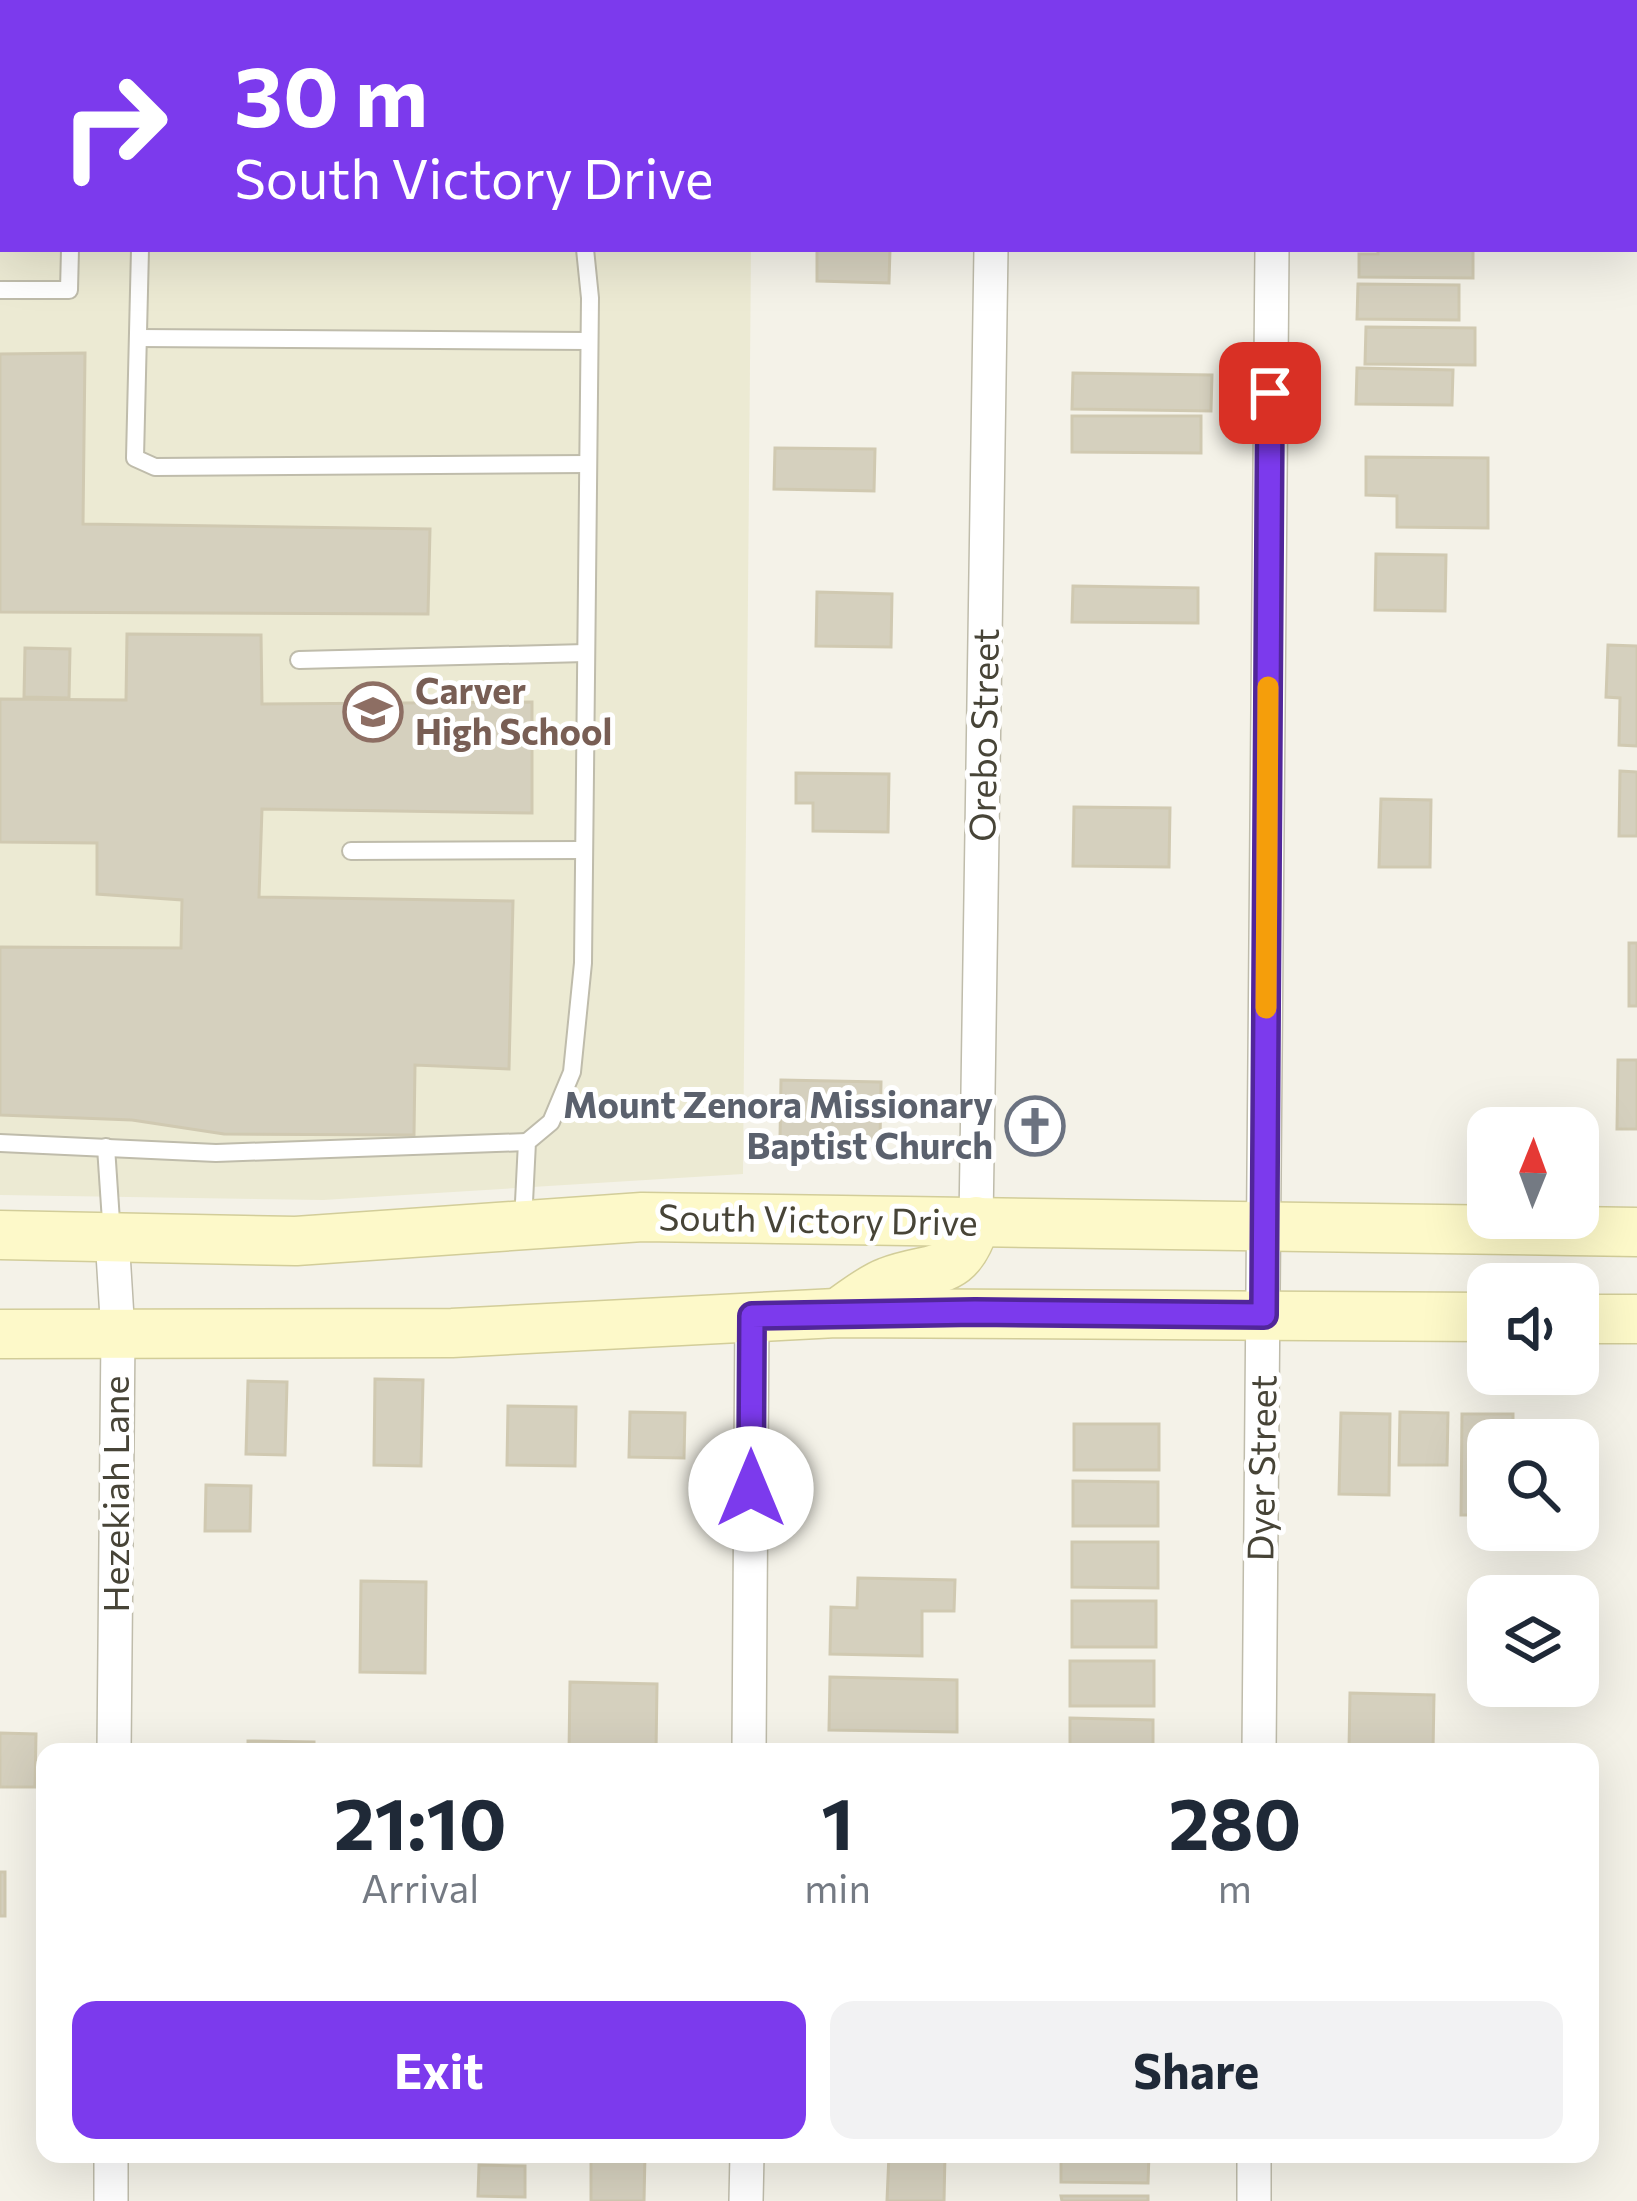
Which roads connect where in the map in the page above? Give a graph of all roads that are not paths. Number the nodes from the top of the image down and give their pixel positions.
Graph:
1 (70, 252) edge
2 (140, 252) edge
3 (585, 252) edge
4 (991, 252) edge
5 (1271, 252) edge
6 (0, 290) edge
7 (138, 338) junction
8 (589, 341) junction
9 (588, 464) junction
10 (586, 653) junction
11 (298, 660) dead end
12 (352, 850) dead end
13 (584, 850) junction
14 (527, 1142) junction
15 (0, 1143) edge
16 (106, 1147) junction
17 (976, 1221) junction
18 (522, 1225) junction
19 (1264, 1229) junction
20 (1637, 1232) edge
21 (0, 1235) edge
22 (112, 1237) junction
23 (836, 1313) junction
24 (1264, 1315) junction
25 (752, 1316) junction
26 (1467, 1317) edge
27 (1599, 1318) edge
28 (1637, 1319) edge
29 (0, 1334) edge
30 (118, 1334) junction
31 (114, 1743) edge
32 (749, 1743) edge
33 (1258, 1743) edge
34 (111, 2163) edge
35 (747, 2163) edge
36 (1254, 2163) edge
37 (110, 2201) edge
38 (746, 2201) edge
39 (1254, 2201) edge

1 - 6 lane
2 - 7 lane
3 - 8 lane
4 - 17 street, Orebo Street
5 - 19 street, Dyer Street
7 - 8 lane
7 - 9 lane
8 - 9 lane
9 - 10 lane
10 - 11 lane
10 - 13 lane
12 - 13 lane
13 - 14 lane
14 - 16 lane
14 - 18 lane
15 - 16 lane
16 - 22 lane
17 - 18 main road, South Victory Drive
17 - 19 main road, South Victory Drive
17 - 23 main road
18 - 22 main road, South Victory Drive
19 - 20 main road, South Victory Drive
19 - 24 street, Dyer Street
21 - 22 main road, South Victory Drive
22 - 30 street, Hezekiah Lane
23 - 24 main road
23 - 25 main road
24 - 26 main road
24 - 33 street, Dyer Street
25 - 30 main road
25 - 32 street
27 - 28 main road
29 - 30 main road
30 - 31 street, Hezekiah Lane
34 - 37 street
35 - 38 street
36 - 39 street

